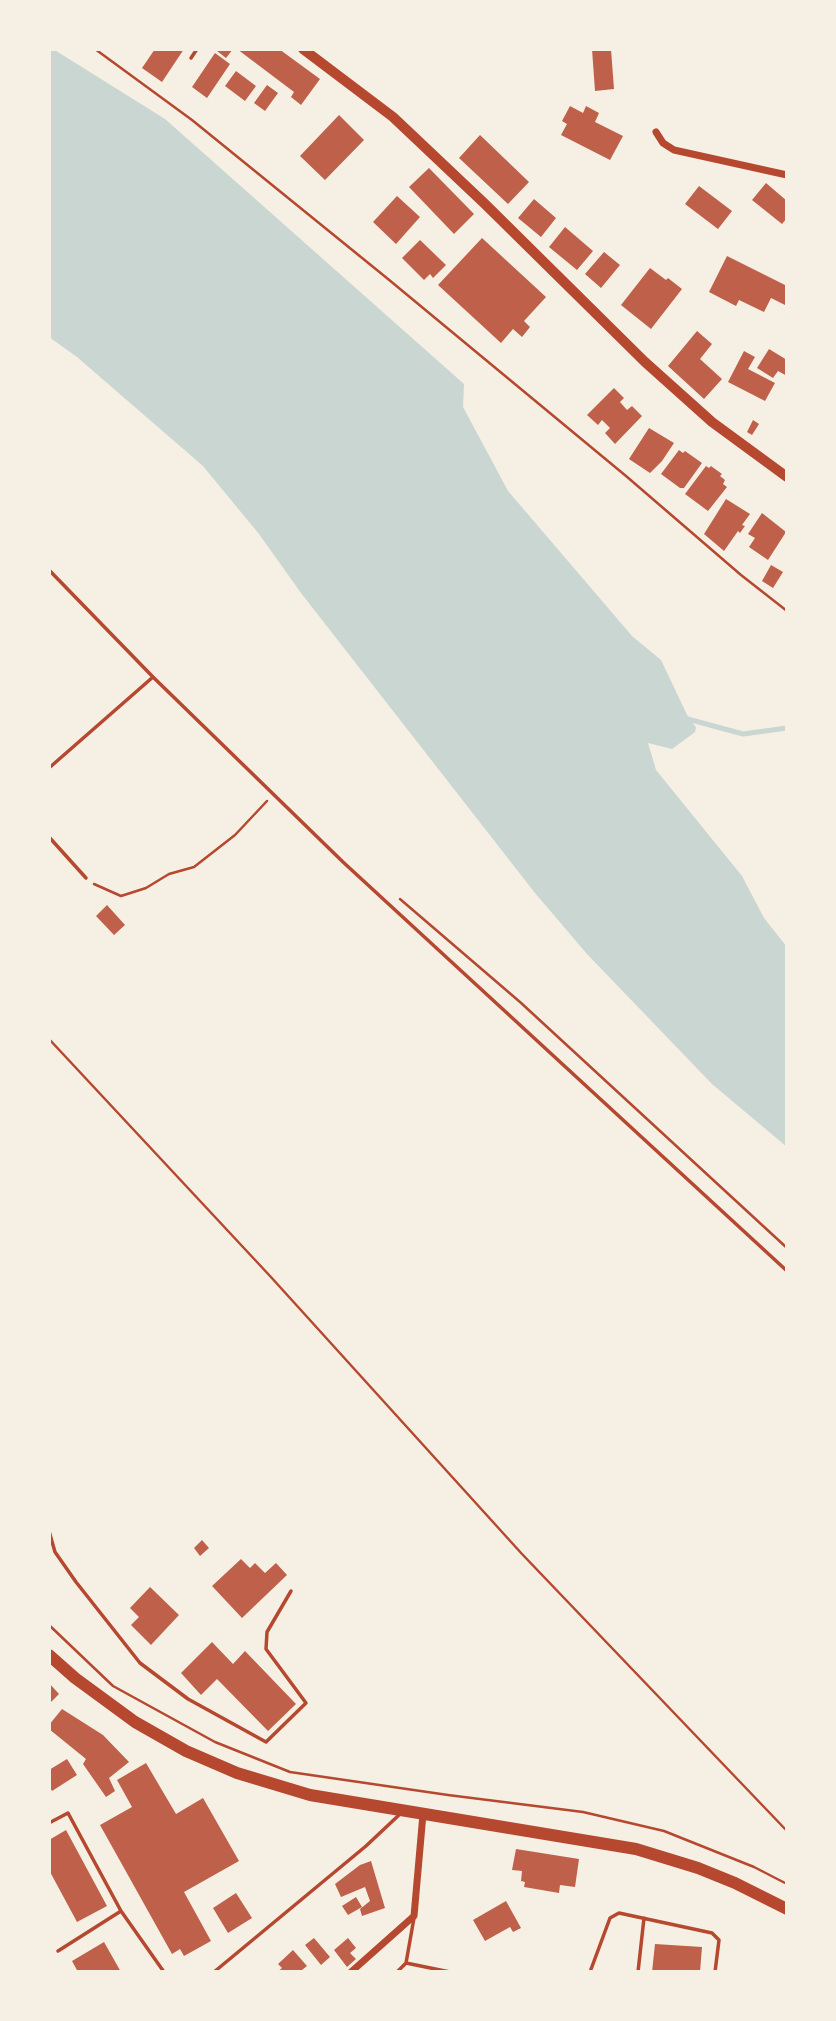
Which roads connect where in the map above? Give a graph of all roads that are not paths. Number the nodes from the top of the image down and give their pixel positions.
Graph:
1 (197, 49) edge
2 (303, 49) edge
3 (191, 58) dead end
4 (656, 132) dead end
5 (787, 175) edge
6 (786, 475) edge
7 (49, 570) edge
8 (153, 677) junction
9 (49, 768) edge
10 (49, 837) edge
11 (86, 878) road end
12 (787, 1271) edge
13 (49, 1531) edge
14 (291, 1591) dead end
15 (49, 1655) edge
16 (403, 1811) junction
17 (423, 1814) junction
18 (49, 1823) edge
19 (787, 1909) edge
20 (121, 1912) junction
21 (414, 1916) junction
22 (644, 1918) junction
23 (58, 1951) dead end
24 (406, 1963) junction
25 (164, 1972) edge
26 (214, 1972) edge
27 (351, 1972) edge
28 (397, 1972) edge
29 (450, 1972) edge
30 (590, 1972) edge
31 (638, 1972) edge
32 (715, 1972) edge

1 - 3 lane
2 - 6 main road
4 - 5 street
7 - 8 lane
8 - 9 lane
8 - 12 lane
10 - 11 lane
13 - 14 lane
15 - 16 main road
16 - 17 main road
16 - 26 lane
17 - 19 main road
17 - 21 street
18 - 20 lane
20 - 23 lane
20 - 25 lane
21 - 24 lane
21 - 27 street
22 - 30 lane
22 - 31 lane
22 - 32 lane
24 - 28 lane
24 - 29 lane

